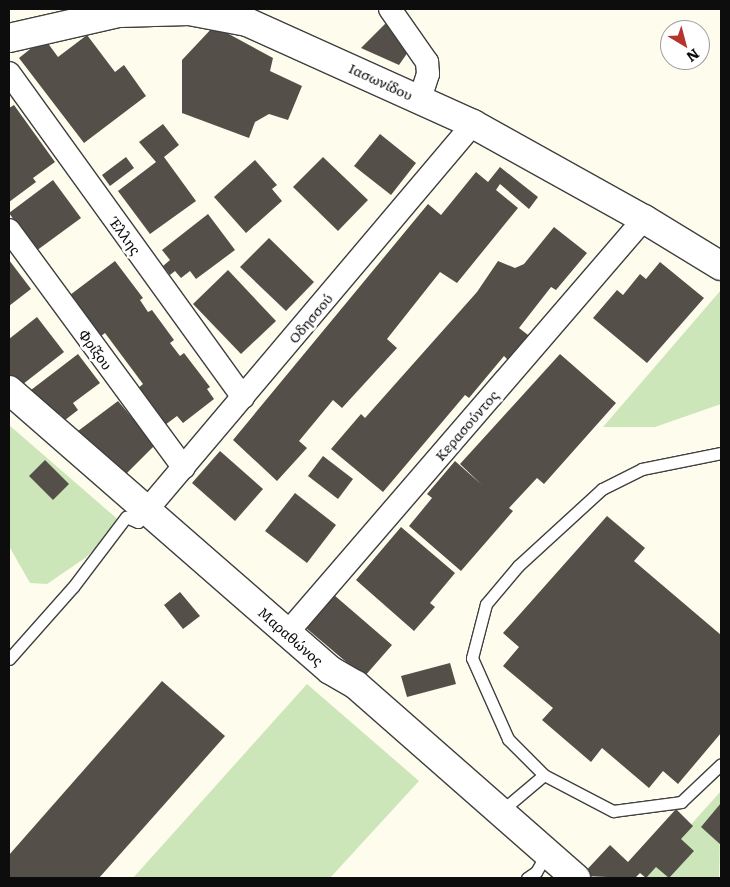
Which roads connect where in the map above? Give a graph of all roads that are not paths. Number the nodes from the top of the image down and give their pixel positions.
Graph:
1 (390, 9) edge
2 (188, 10) edge
3 (249, 15) edge
4 (9, 37) edge
5 (9, 73) edge
6 (420, 99) junction
7 (473, 124) junction
8 (644, 219) junction
9 (9, 230) edge
10 (721, 266) edge
11 (9, 390) edge
12 (242, 398) junction
13 (721, 453) edge
14 (184, 468) junction
15 (146, 511) junction
16 (288, 632) junction
17 (9, 659) edge
18 (721, 764) edge
19 (544, 775) junction
20 (499, 812) junction
21 (547, 853) junction
22 (527, 878) edge
23 (576, 878) edge

1 - 6 street
2 - 3 street, Ιασωνίδου
2 - 4 street, Ιασωνίδου
3 - 6 street, Ιασωνίδου
5 - 12 street, Έλλης
6 - 7 street, Ιασωνίδου
7 - 8 street, Ιασωνίδου
7 - 12 street, Οδησσού
8 - 10 street, Ιασωνίδου
8 - 16 street, Κερασούντος
9 - 14 street, Φρίξου
11 - 15 street, Μαραθώνος
12 - 14 street, Οδησσού
13 - 19 lane
14 - 15 street, Οδησσού
15 - 16 street, Μαραθώνος
15 - 17 lane
16 - 20 street, Μαραθώνος
18 - 19 lane
19 - 20 lane
20 - 21 street, Μαραθώνος
21 - 22 lane
21 - 23 street, Μαραθώνος

